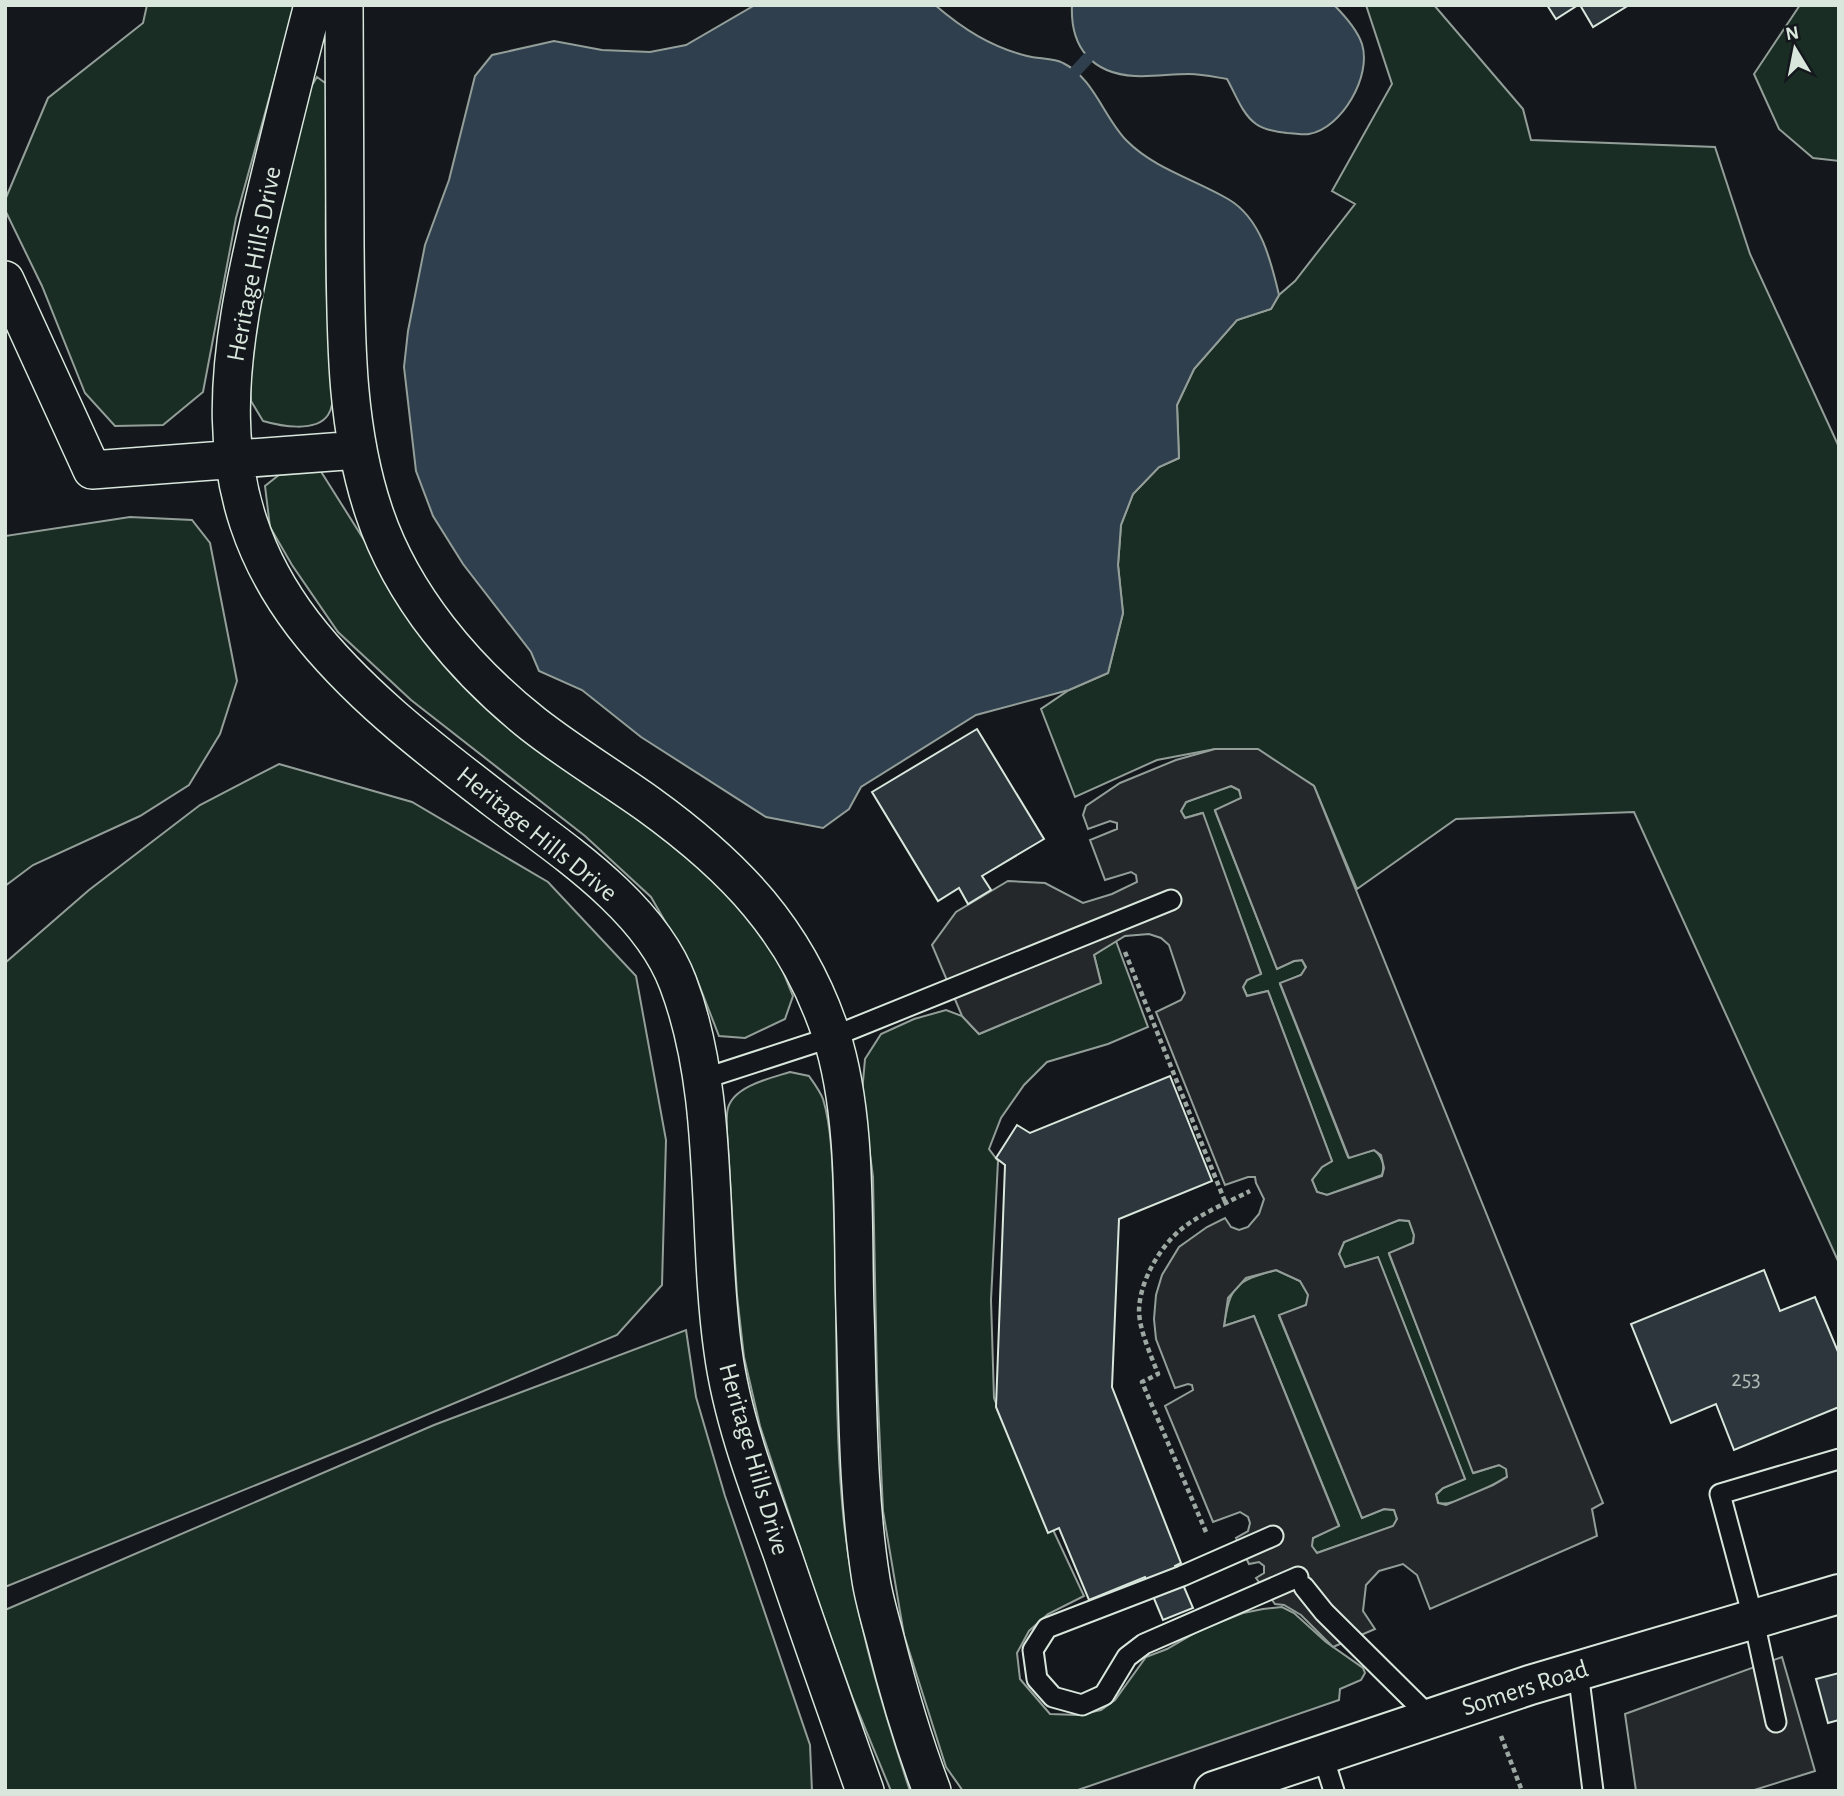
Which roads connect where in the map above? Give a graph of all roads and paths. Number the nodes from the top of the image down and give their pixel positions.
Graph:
1 (313, 5) edge
2 (344, 5) edge
3 (5, 280) edge
4 (358, 450) junction
5 (234, 458) junction
6 (1171, 900) dead end
7 (1121, 941) dead end
8 (832, 1037) junction
9 (703, 1079) junction
10 (1250, 1191) dead end
11 (1226, 1204) junction
12 (1839, 1460) edge
13 (1207, 1536) dead end
14 (1273, 1536) dead end
15 (1839, 1594) edge
16 (1754, 1621) junction
17 (1578, 1671) junction
18 (1485, 1700) junction
19 (1432, 1718) junction
20 (1776, 1722) dead end
21 (1322, 1753) junction
22 (865, 1791) edge
23 (932, 1791) edge
24 (1214, 1791) edge
25 (1334, 1791) edge
26 (1522, 1791) edge
27 (1593, 1791) edge

1 - 5 street, Heritage Hills Drive
2 - 4 street
3 - 5 street
4 - 5 street
4 - 8 street
5 - 9 street, Heritage Hills Drive
6 - 8 lane
7 - 11 path
8 - 9 lane
8 - 23 street
9 - 22 street, Heritage Hills Drive
10 - 11 path
11 - 13 path
12 - 16 lane
14 - 19 lane
15 - 16 main road, Somers Road
16 - 17 main road, Somers Road
16 - 20 lane
17 - 18 main road, Somers Road
17 - 27 lane
18 - 19 main road, Somers Road
18 - 26 path
19 - 21 main road, Somers Road
21 - 24 main road, Somers Road
21 - 25 lane

